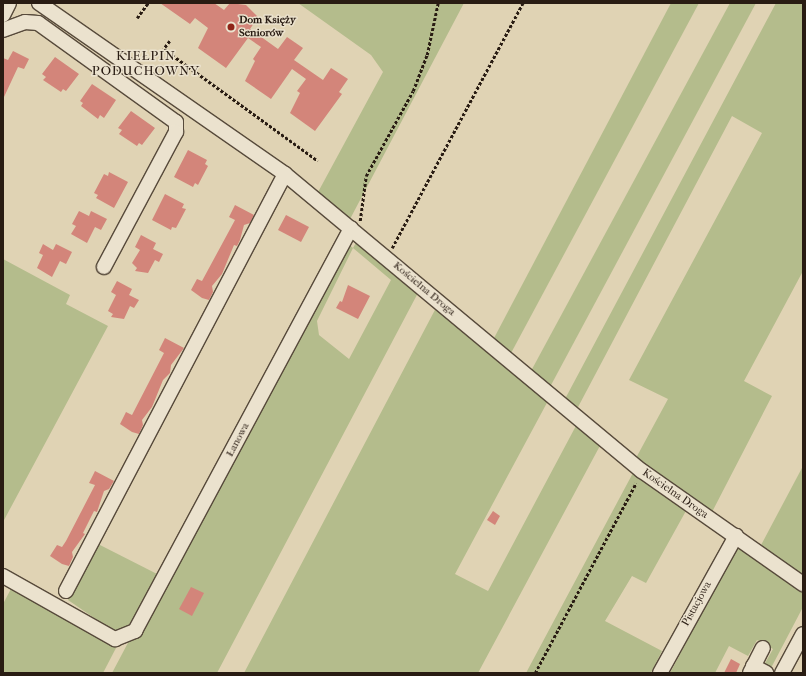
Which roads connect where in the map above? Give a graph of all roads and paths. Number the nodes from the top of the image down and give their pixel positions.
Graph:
1 (9, 3) edge
2 (39, 3) edge
3 (148, 3) edge
4 (438, 3) edge
5 (524, 3) edge
6 (3, 15) edge
7 (137, 18) dead end
8 (3, 30) edge
9 (170, 41) dead end
10 (318, 161) dead end
11 (285, 174) junction
12 (354, 230) junction
13 (386, 257) junction
14 (104, 267) dead end
15 (642, 471) junction
16 (736, 536) junction
17 (3, 576) edge
18 (803, 584) edge
19 (66, 591) dead end
20 (803, 634) edge
21 (763, 648) dead end
22 (751, 670) edge
23 (535, 673) edge
24 (660, 673) edge
25 (766, 673) edge
26 (782, 673) edge

1 - 6 street
2 - 11 street, Kościelna Droga
3 - 7 path
4 - 12 path
5 - 13 path
8 - 14 street
9 - 10 path
11 - 12 street, Kościelna Droga
11 - 19 street
12 - 13 street, Kościelna Droga
12 - 17 street, Łanowa
13 - 15 street, Kościelna Droga
15 - 16 street, Kościelna Droga
15 - 23 path
16 - 18 street, Kościelna Droga
16 - 24 street, Pistacjowa
20 - 26 street
21 - 22 street
22 - 25 street

